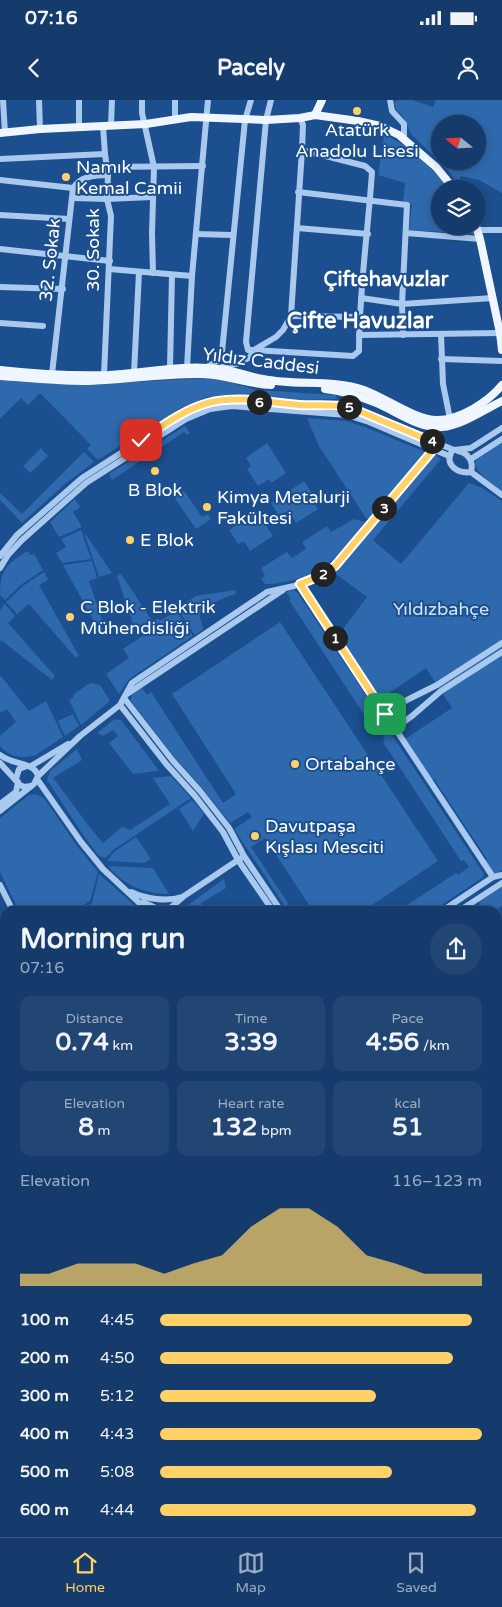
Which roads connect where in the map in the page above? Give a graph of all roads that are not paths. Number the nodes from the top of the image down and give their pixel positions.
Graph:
1 (3, 100) edge
2 (39, 100) edge
3 (79, 100) edge
4 (112, 100) edge
5 (142, 100) edge
6 (175, 100) edge
7 (208, 100) edge
8 (251, 100) edge
9 (271, 100) edge
10 (322, 100) edge
11 (390, 100) edge
12 (315, 115) junction
13 (207, 117) junction
14 (174, 118) junction
15 (300, 118) junction
16 (245, 120) junction
17 (266, 120) junction
18 (146, 124) junction
19 (107, 126) junction
20 (79, 128) junction
21 (40, 129) junction
22 (2, 133) edge
23 (404, 139) junction
24 (302, 150) junction
25 (105, 154) junction
26 (0, 159) edge
27 (107, 166) junction
28 (203, 166) junction
29 (154, 167) junction
30 (108, 175) junction
31 (0, 180) edge
32 (447, 180) edge
33 (73, 188) junction
34 (298, 192) junction
35 (152, 196) junction
36 (72, 198) junction
37 (107, 199) junction
38 (370, 201) junction
39 (0, 215) edge
40 (69, 219) junction
41 (297, 228) junction
42 (486, 229) edge
43 (502, 230) edge
44 (406, 233) junction
45 (196, 234) junction
46 (368, 234) junction
47 (232, 235) junction
48 (479, 235) edge
49 (480, 239) junction
50 (0, 249) edge
51 (66, 255) junction
52 (110, 260) junction
53 (109, 269) junction
54 (139, 272) junction
55 (153, 273) junction
56 (172, 275) junction
57 (192, 276) junction
58 (0, 287) edge
59 (63, 289) junction
60 (361, 298) junction
61 (493, 298) junction
62 (402, 304) junction
63 (291, 316) junction
64 (360, 317) junction
65 (0, 323) edge
66 (43, 326) dead end
67 (441, 334) junction
68 (501, 334) edge
69 (359, 335) junction
70 (403, 335) junction
71 (254, 350) junction
72 (502, 350) edge
73 (441, 359) junction
74 (502, 361) edge
75 (170, 368) junction
76 (187, 368) junction
77 (204, 368) junction
78 (218, 368) junction
79 (0, 370) edge
80 (134, 373) junction
81 (52, 374) junction
82 (104, 375) junction
83 (0, 376) edge
84 (502, 385) edge
85 (502, 401) edge
86 (450, 418) junction
87 (502, 428) edge
88 (502, 439) edge
89 (436, 446) junction
90 (454, 450) junction
91 (449, 456) junction
92 (471, 460) junction
93 (471, 472) junction
94 (502, 496) edge
95 (0, 556) edge
96 (0, 568) edge
97 (300, 584) junction
98 (502, 644) edge
99 (502, 652) edge
100 (439, 688) junction
101 (125, 696) junction
102 (120, 704) junction
103 (385, 714) junction
104 (395, 728) junction
105 (80, 736) junction
106 (0, 755) edge
107 (0, 763) edge
108 (30, 766) junction
109 (17, 781) junction
110 (35, 782) junction
111 (0, 804) edge
112 (0, 811) edge
113 (241, 858) junction
114 (502, 875) edge
115 (493, 877) junction
116 (116, 883) junction
117 (502, 883) edge
118 (0, 885) edge
119 (184, 896) junction
120 (137, 900) junction
121 (10, 906) edge
122 (143, 906) edge
123 (151, 906) edge
124 (173, 906) edge
125 (270, 906) edge
126 (277, 906) edge
127 (450, 906) edge
128 (467, 906) edge

1 - 22 street
2 - 21 street
3 - 20 street
4 - 19 street, 30. Sokak
5 - 18 street
6 - 14 street
7 - 13 street
8 - 16 street
9 - 17 street
10 - 12 main road
11 - 23 street
12 - 15 main road
12 - 23 main road
13 - 14 main road
13 - 16 main road
13 - 28 street
14 - 18 main road
15 - 17 main road
15 - 24 street
16 - 17 main road
16 - 47 street
17 - 71 street
18 - 19 main road
18 - 29 street
19 - 20 main road
19 - 25 street, 30. Sokak
20 - 21 main road
21 - 22 main road
23 - 32 main road
24 - 34 street
24 - 38 street
25 - 26 street
25 - 27 street, 30. Sokak
27 - 29 street
27 - 30 street, 30. Sokak
28 - 29 street
28 - 45 street
29 - 35 street
30 - 33 street
30 - 37 street, 30. Sokak
31 - 33 street
33 - 36 street, 32. Sokak
34 - 38 street
34 - 41 street
35 - 37 street
35 - 55 street
36 - 37 street
36 - 40 street, 32. Sokak
37 - 52 street, 30. Sokak
38 - 44 street
38 - 46 street
39 - 40 street
40 - 51 street, 32. Sokak
41 - 46 street
41 - 63 street
42 - 43 street
44 - 49 street
44 - 62 street
45 - 47 street
45 - 57 street
46 - 60 street
47 - 77 street
48 - 49 main road
49 - 61 main road
50 - 51 street
51 - 52 street
51 - 59 street, 32. Sokak
52 - 53 street, 30. Sokak
53 - 54 street
53 - 82 street, 30. Sokak
54 - 55 street
54 - 80 street
55 - 56 street
56 - 57 street
56 - 75 street
57 - 76 street
58 - 59 street
59 - 81 street, 32. Sokak
60 - 62 street
60 - 64 street
61 - 62 street
61 - 68 main road
62 - 70 street
63 - 64 street
63 - 71 street
64 - 69 street
65 - 66 street
67 - 68 street
67 - 70 street
67 - 73 street
68 - 72 main road
69 - 70 street
69 - 71 street
71 - 78 street
73 - 74 street
73 - 86 street
75 - 76 main road, Yıldız Caddesi
75 - 80 main road, Yıldız Caddesi
76 - 77 main road, Yıldız Caddesi
77 - 78 main road, Yıldız Caddesi
78 - 86 main road, Yıldız Caddesi
79 - 81 main road, Yıldız Caddesi
80 - 82 main road, Yıldız Caddesi
81 - 82 main road, Yıldız Caddesi
83 - 85 main road, Yıldız Caddesi
84 - 86 main road, Yıldız Caddesi
87 - 90 street
88 - 92 street
89 - 90 street
89 - 91 street
89 - 95 street
89 - 96 street
89 - 97 street
90 - 91 street
90 - 92 street
91 - 93 street
92 - 93 street
93 - 94 street
97 - 101 street
97 - 103 street
98 - 100 street
99 - 100 street
100 - 103 street
100 - 104 street
101 - 102 street
101 - 113 street
102 - 105 street
102 - 113 street
103 - 104 street
104 - 115 street
105 - 108 street
105 - 110 street
106 - 108 street
107 - 109 street
108 - 109 street
108 - 110 street
109 - 110 street
109 - 111 street
110 - 112 street
110 - 116 street
113 - 119 street
113 - 125 street
113 - 126 street
114 - 115 street
115 - 127 street
116 - 119 street
116 - 120 street
117 - 128 street
118 - 121 street
119 - 124 street
120 - 122 street
120 - 123 street

